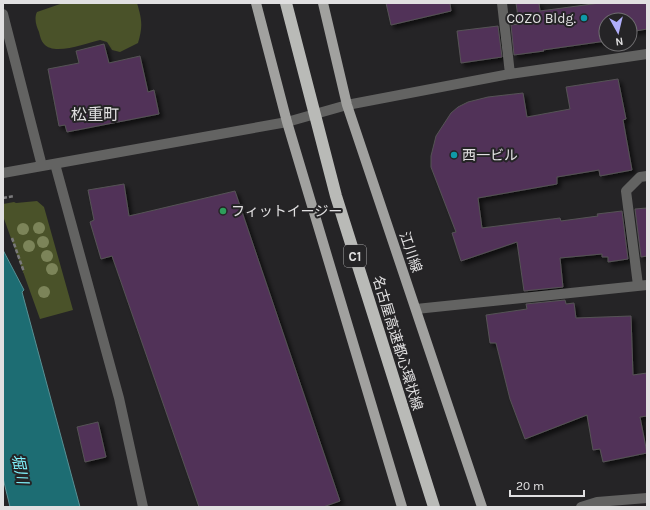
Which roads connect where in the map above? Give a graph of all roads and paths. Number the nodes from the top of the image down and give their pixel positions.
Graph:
1 (256, 3) edge
2 (286, 3) edge
3 (323, 3) edge
4 (502, 3) edge
5 (3, 14) edge
6 (647, 54) edge
7 (510, 74) junction
8 (348, 105) junction
9 (287, 122) junction
10 (55, 164) junction
11 (42, 166) junction
12 (3, 173) edge
13 (647, 176) edge
14 (14, 196) dead end
15 (3, 198) edge
16 (12, 238) dead end
17 (24, 272) dead end
18 (642, 285) edge
19 (416, 309) junction
20 (647, 498) edge
21 (143, 507) edge
22 (402, 507) edge
23 (434, 507) edge
24 (482, 507) edge
25 (581, 507) edge

1 - 9 main road
2 - 23 highway, 名古屋高速都心環状線 / C1, bridge
3 - 8 main road, 江川線
4 - 7 street
5 - 11 street
6 - 7 street
7 - 8 street
8 - 9 street
8 - 19 main road, 江川線
9 - 10 street
9 - 22 main road
10 - 11 street
10 - 21 street
11 - 12 street
13 - 18 street
14 - 15 path
16 - 17 path
18 - 19 street
19 - 24 main road, 江川線
20 - 25 street

